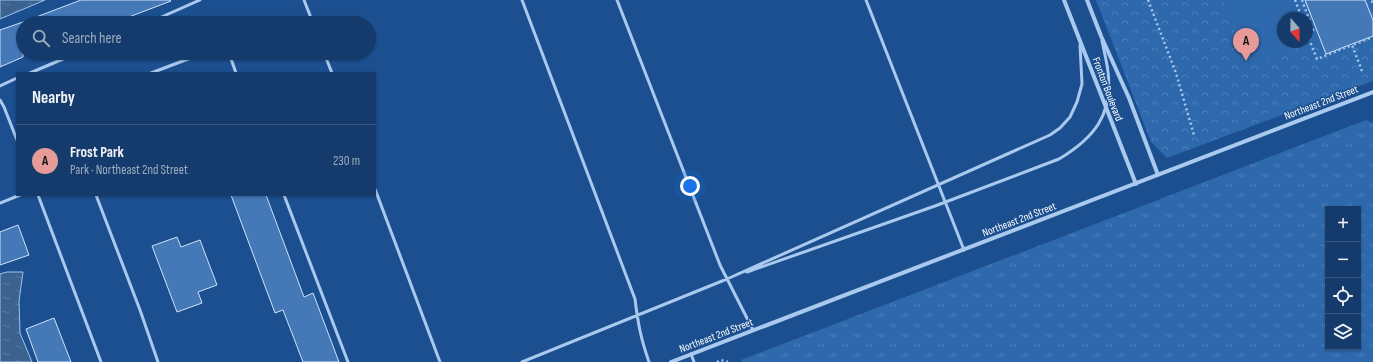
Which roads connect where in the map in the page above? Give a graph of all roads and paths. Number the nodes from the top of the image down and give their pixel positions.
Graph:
1 (200, 0) edge
2 (304, 0) edge
3 (522, 0) edge
4 (617, 0) edge
5 (866, 0) edge
6 (1064, 0) edge
7 (1087, 0) edge
8 (1148, 0) edge
9 (1295, 0) edge
10 (1302, 0) edge
11 (1300, 12) edge
12 (1307, 12) edge
13 (164, 16) edge
14 (310, 16) edge
15 (1101, 36) junction
16 (1373, 37) edge
17 (1080, 41) junction
18 (1352, 45) junction
19 (1313, 48) edge
20 (61, 60) edge
21 (185, 60) edge
22 (231, 60) edge
23 (327, 60) edge
24 (1362, 71) dead end
25 (32, 72) edge
26 (154, 72) edge
27 (236, 72) edge
28 (332, 72) edge
29 (16, 78) edge
30 (0, 86) edge
31 (1373, 92) edge
32 (0, 100) edge
33 (1107, 109) junction
34 (1194, 135) dead end
35 (16, 137) edge
36 (1158, 175) junction
37 (938, 184) junction
38 (1136, 184) junction
39 (376, 192) edge
40 (18, 196) edge
41 (38, 196) edge
42 (96, 196) edge
43 (284, 196) edge
44 (945, 202) junction
45 (0, 203) edge
46 (964, 250) junction
47 (727, 279) junction
48 (637, 316) junction
49 (753, 330) junction
50 (691, 354) junction
51 (101, 362) edge
52 (158, 362) edge
53 (348, 362) edge
54 (440, 362) edge
55 (522, 362) edge
56 (649, 362) edge
57 (671, 362) edge
58 (694, 362) edge
59 (717, 362) edge
60 (728, 362) edge

1 - 13 lane
2 - 14 lane
3 - 48 lane
4 - 47 lane
5 - 37 lane
6 - 17 street, Fronton Boulevard
7 - 15 street, Fronton Boulevard
8 - 34 path
9 - 11 path
10 - 12 path
15 - 33 lane
15 - 36 street, Fronton Boulevard
16 - 18 path
17 - 33 street, Fronton Boulevard
17 - 37 lane
18 - 19 path
18 - 24 path
20 - 25 lane
21 - 26 lane
22 - 27 lane
23 - 28 lane
29 - 30 lane
31 - 36 street, Northeast 2nd Street
32 - 35 lane
33 - 38 street, Fronton Boulevard
33 - 44 lane
36 - 38 street, Northeast 2nd Street
37 - 44 lane
37 - 47 lane
38 - 46 street, Northeast 2nd Street
39 - 54 lane
40 - 45 lane
41 - 51 lane
42 - 52 lane
43 - 53 lane
44 - 46 lane
44 - 47 lane
46 - 49 street, Northeast 2nd Street
47 - 48 lane
47 - 49 lane
48 - 55 lane
48 - 56 lane
49 - 50 street, Northeast 2nd Street
50 - 57 street, Northeast 2nd Street
50 - 58 lane
59 - 60 path

